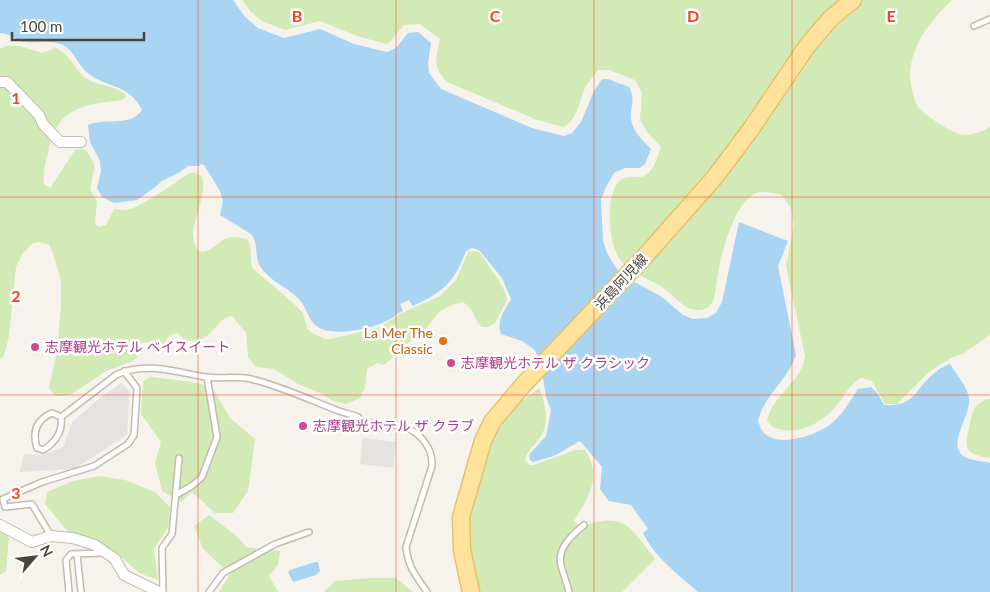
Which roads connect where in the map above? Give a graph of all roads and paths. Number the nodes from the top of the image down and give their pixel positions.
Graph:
1 (853, 0) edge
2 (990, 19) edge
3 (974, 26) dead end
4 (0, 82) edge
5 (81, 142) dead end
6 (124, 371) junction
7 (207, 377) junction
8 (61, 417) junction
9 (358, 417) dead end
10 (371, 423) dead end
11 (179, 458) dead end
12 (176, 495) junction
13 (0, 525) edge
14 (584, 525) dead end
15 (309, 532) dead end
16 (51, 536) junction
17 (107, 553) junction
18 (77, 554) junction
19 (69, 592) edge
20 (81, 592) edge
21 (161, 592) edge
22 (209, 592) edge
23 (428, 592) edge
24 (471, 592) edge
25 (569, 592) edge

1 - 24 main road, 浜島阿児線
2 - 3 lane
4 - 5 street
6 - 7 lane
6 - 8 lane
6 - 16 lane
7 - 9 lane
7 - 12 lane
8 - 8 lane
10 - 23 lane
11 - 12 lane
12 - 21 lane
13 - 16 street
14 - 25 lane
15 - 22 lane
16 - 17 street
17 - 18 lane
17 - 21 street
18 - 19 lane
18 - 20 lane

